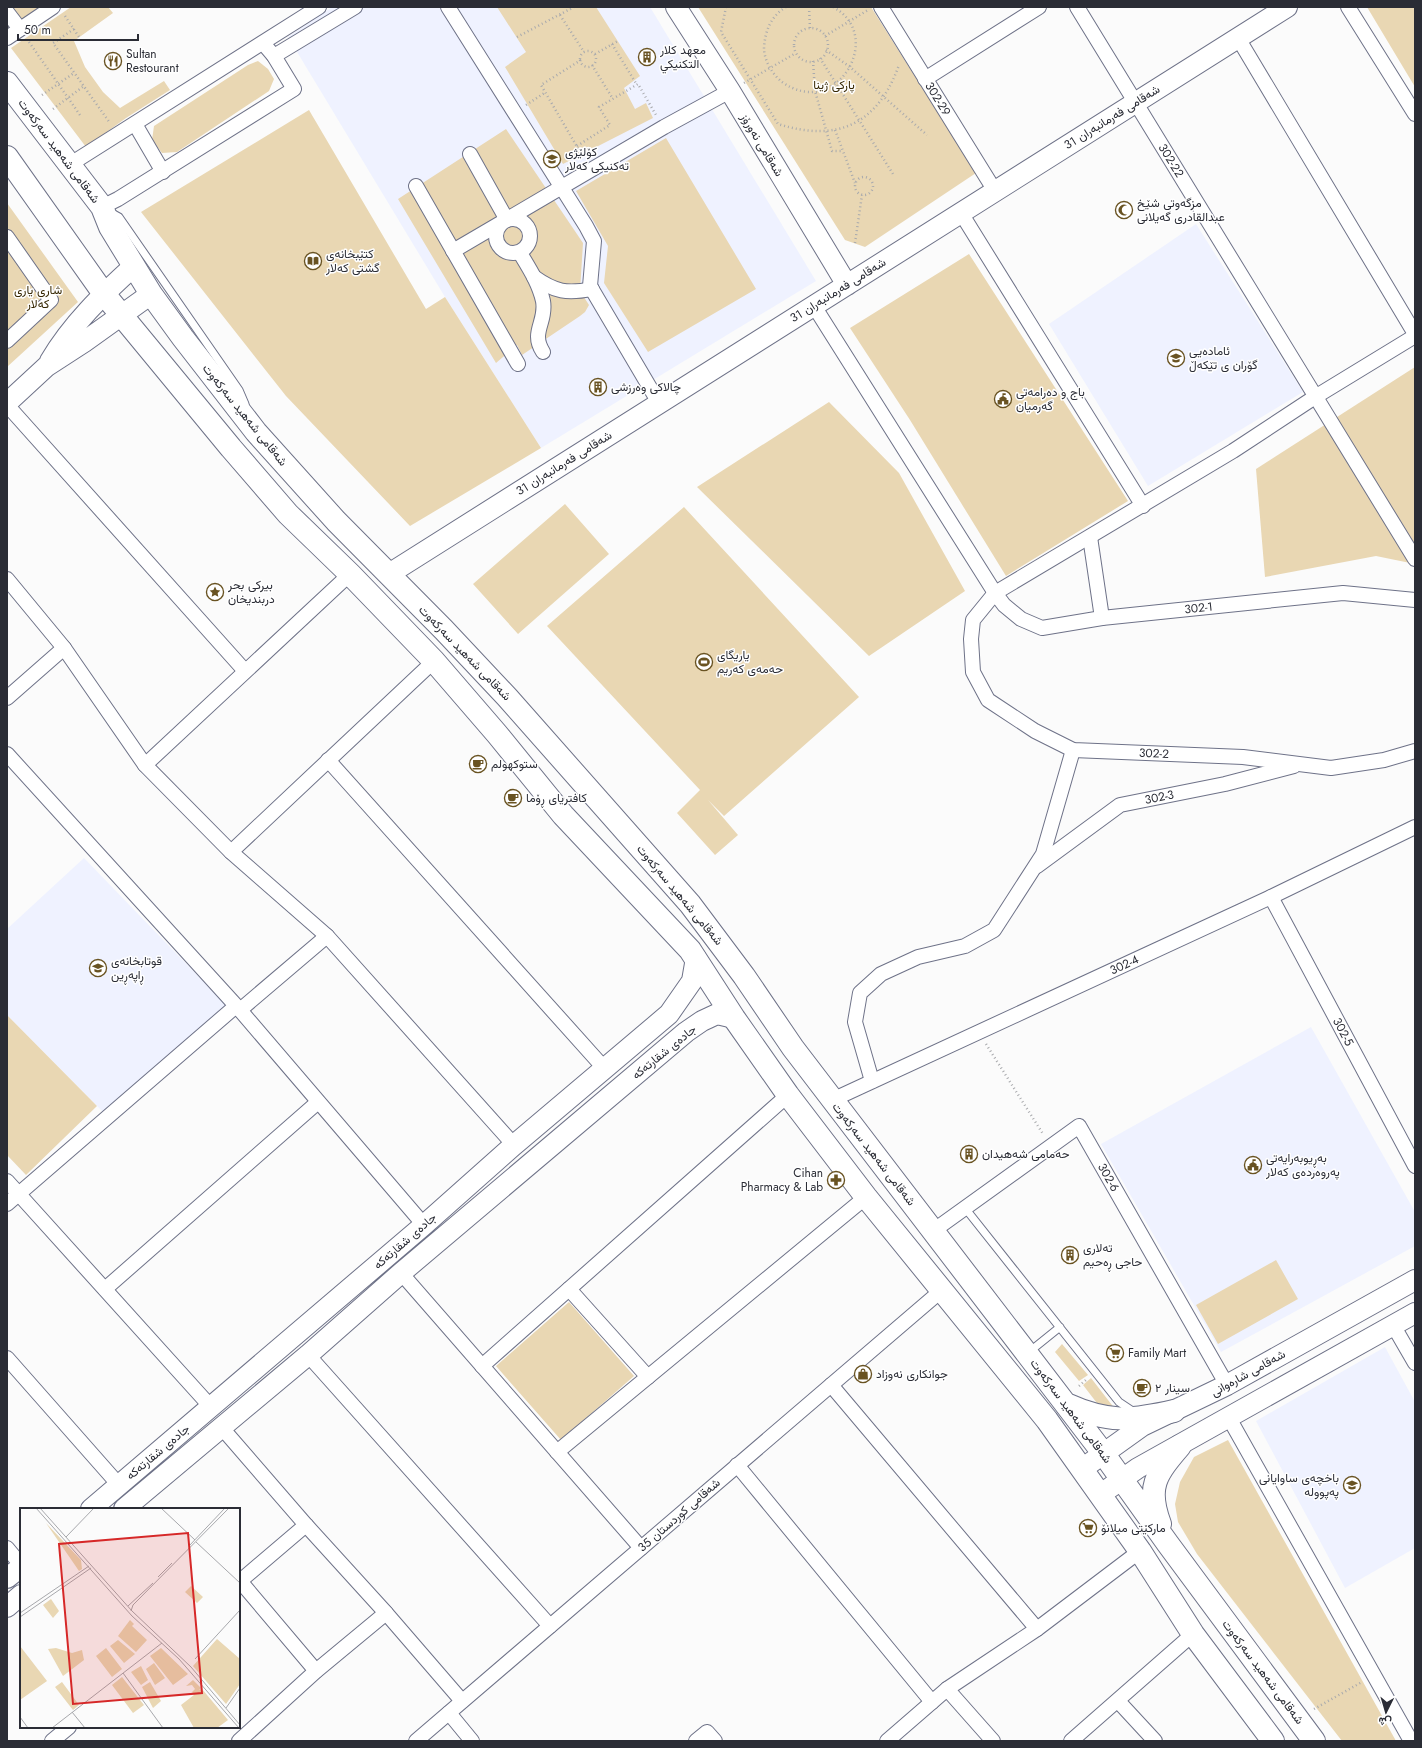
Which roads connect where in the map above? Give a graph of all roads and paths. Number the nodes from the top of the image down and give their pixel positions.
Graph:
1 (319, 7) edge
2 (355, 7) edge
3 (448, 7) edge
4 (574, 7) edge
5 (676, 7) edge
6 (726, 7) edge
7 (786, 7) edge
8 (810, 7) edge
9 (833, 7) edge
10 (866, 7) edge
11 (873, 7) edge
12 (1039, 7) edge
13 (1077, 7) edge
14 (1287, 7) edge
15 (1348, 7) edge
16 (58, 10) edge
17 (874, 11) edge
18 (7, 12) edge
19 (560, 15) junction
20 (848, 21) junction
21 (810, 28) junction
22 (20, 29) junction
23 (74, 30) junction
24 (825, 36) junction
25 (79, 37) dead end
26 (517, 37) dead end
27 (7, 38) edge
28 (1238, 38) junction
29 (618, 41) dead end
30 (29, 42) dead end
31 (263, 43) junction
32 (612, 44) junction
33 (826, 50) junction
34 (584, 52) junction
35 (796, 53) junction
36 (595, 54) junction
37 (274, 56) junction
38 (820, 58) junction
39 (581, 60) junction
40 (813, 61) junction
41 (900, 62) dead end
42 (592, 65) junction
43 (850, 67) junction
44 (770, 68) junction
45 (74, 73) junction
46 (925, 79) junction
47 (751, 80) junction
48 (7, 83) edge
49 (836, 83) junction
50 (58, 84) junction
51 (637, 85) junction
52 (84, 86) junction
53 (730, 91) junction
54 (815, 91) junction
55 (546, 92) junction
56 (42, 95) dead end
57 (883, 97) junction
58 (68, 98) junction
59 (613, 99) junction
60 (1136, 102) junction
61 (53, 109) dead end
62 (514, 113) junction
63 (1415, 114) edge
64 (80, 115) dead end
65 (859, 120) junction
66 (134, 124) junction
67 (664, 127) junction
68 (113, 128) dead end
69 (835, 130) junction
70 (826, 132) junction
71 (927, 135) dead end
72 (577, 146) junction
73 (843, 151) junction
74 (470, 154) dead end
75 (7, 157) edge
76 (69, 165) junction
77 (591, 170) junction
78 (163, 172) junction
79 (893, 174) dead end
80 (855, 183) junction
81 (416, 186) dead end
82 (561, 187) junction
83 (994, 191) junction
84 (862, 194) junction
85 (102, 207) junction
86 (961, 212) junction
87 (507, 220) junction
88 (7, 237) edge
89 (855, 243) dead end
90 (453, 251) junction
91 (520, 253) junction
92 (134, 266) junction
93 (534, 277) junction
94 (847, 285) junction
95 (592, 289) junction
96 (104, 294) junction
97 (151, 294) junction
98 (814, 306) junction
99 (122, 316) junction
100 (1415, 335) edge
101 (7, 341) edge
102 (543, 352) dead end
103 (518, 364) dead end
104 (47, 366) junction
105 (1315, 397) junction
106 (659, 403) junction
107 (7, 404) edge
108 (256, 432) junction
109 (1143, 506) junction
110 (1090, 537) junction
111 (1415, 559) edge
112 (350, 574) junction
113 (389, 574) junction
114 (7, 580) edge
115 (995, 593) junction
116 (1415, 600) edge
117 (1102, 618) junction
118 (64, 648) junction
119 (434, 662) junction
120 (245, 672) junction
121 (7, 698) edge
122 (1073, 750) junction
123 (1415, 751) edge
124 (328, 760) junction
125 (10, 762) edge
126 (1302, 763) junction
127 (145, 765) junction
128 (1415, 827) edge
129 (231, 852) junction
130 (1034, 869) junction
131 (1271, 897) junction
132 (327, 936) junction
133 (696, 958) junction
134 (238, 1008) junction
135 (669, 1014) junction
136 (734, 1018) junction
137 (686, 1032) junction
138 (978, 1032) junction
139 (604, 1068) junction
140 (872, 1082) junction
141 (788, 1095) junction
142 (832, 1100) junction
143 (318, 1102) junction
144 (514, 1145) junction
145 (1051, 1147) junction
146 (1415, 1166) edge
147 (7, 1181) edge
148 (19, 1194) junction
149 (866, 1197) junction
150 (7, 1204) edge
151 (965, 1208) junction
152 (424, 1225) junction
153 (933, 1231) junction
154 (401, 1272) junction
155 (1415, 1280) edge
156 (105, 1289) junction
157 (569, 1289) junction
158 (942, 1290) junction
159 (1415, 1313) edge
160 (1393, 1325) junction
161 (1060, 1327) junction
162 (1028, 1354) junction
163 (308, 1355) junction
164 (7, 1358) edge
165 (1415, 1363) edge
166 (482, 1366) junction
167 (648, 1377) junction
168 (831, 1385) junction
169 (1227, 1385) junction
170 (1066, 1404) junction
171 (211, 1407) junction
172 (1174, 1411) junction
173 (1142, 1418) junction
174 (1229, 1418) junction
175 (222, 1428) junction
176 (1180, 1446) junction
177 (557, 1452) junction
178 (1104, 1453) junction
179 (737, 1465) junction
180 (1082, 1468) junction
181 (1122, 1479) junction
182 (119, 1485) junction
183 (1101, 1494) junction
184 (92, 1508) edge
185 (125, 1508) edge
186 (306, 1525) junction
187 (1168, 1544) junction
188 (7, 1548) edge
189 (641, 1548) junction
190 (1140, 1551) junction
191 (20, 1565) edge
192 (20, 1567) edge
193 (7, 1578) edge
194 (240, 1581) edge
195 (240, 1583) edge
196 (20, 1596) edge
197 (7, 1607) edge
198 (386, 1613) junction
199 (550, 1626) junction
200 (1037, 1629) junction
201 (1193, 1634) junction
202 (316, 1671) junction
203 (1374, 1675) junction
204 (947, 1689) junction
205 (462, 1701) junction
206 (1118, 1701) junction
207 (932, 1702) junction
208 (1311, 1711) dead end
209 (449, 1713) junction
210 (68, 1728) edge
211 (52, 1741) edge
212 (239, 1741) edge
213 (416, 1741) edge
214 (472, 1741) edge
215 (696, 1741) edge
216 (714, 1741) edge
217 (887, 1741) edge
218 (993, 1741) edge
219 (1071, 1741) edge
220 (1155, 1741) edge
221 (1272, 1741) edge
222 (1314, 1741) edge
223 (1412, 1741) edge

1 - 31 street
2 - 37 street
3 - 62 street
4 - 19 path
5 - 53 main road, شەقامی نەورۆز
6 - 47 path
7 - 44 path
8 - 21 path
9 - 20 path
10 - 17 path
11 - 17 path
12 - 46 street
13 - 60 street, 302-22
14 - 28 main road, شەقامی فەرمانبەران 31
15 - 63 street
16 - 22 street
16 - 23 path
17 - 20 path
17 - 46 street, 302-29
18 - 22 street
19 - 26 path
19 - 34 path
20 - 24 path
20 - 43 path
21 - 24 path
21 - 35 path
22 - 27 street
23 - 25 path
23 - 45 path
24 - 33 path
28 - 60 main road, شەقامی فەرمانبەران 31
28 - 100 street
29 - 32 path
30 - 50 path
31 - 37 street
31 - 66 street
32 - 36 path
32 - 51 path
33 - 38 path
33 - 43 path
34 - 36 path
34 - 39 path
35 - 40 path
35 - 44 path
36 - 42 path
37 - 78 street
38 - 40 path
38 - 49 path
39 - 42 path
39 - 55 path
40 - 54 path
41 - 57 path
42 - 59 path
43 - 49 path
43 - 57 path
44 - 47 path
44 - 54 path
45 - 50 path
45 - 52 path
46 - 83 street, 302-29
47 - 53 path
47 - 70 path
48 - 76 main road, شەقامی شەهید سەرکەوت
49 - 54 path
49 - 65 path
50 - 56 path
50 - 58 path
51 - 59 path
51 - 67 path
52 - 58 path
52 - 68 path
53 - 67 street
53 - 94 main road, شەقامی نەورۆز
54 - 70 path
55 - 62 path
55 - 72 path
57 - 65 path
57 - 71 path
58 - 61 path
58 - 64 path
59 - 72 path
60 - 83 main road, شەقامی فەرمانبەران 31
60 - 105 street, 302-22
62 - 82 street
65 - 69 path
65 - 79 path
66 - 76 street
66 - 78 street
67 - 77 street
69 - 70 path
69 - 73 path
70 - 73 path
72 - 77 path
73 - 80 path
74 - 87 street
75 - 96 main road, شەقامی شەهید سەرکەوت
76 - 85 main road, شەقامی شەهید سەرکەوت
77 - 82 street
78 - 85 street
80 - 84 path
80 - 84 path
81 - 90 street
82 - 87 street
82 - 95 street
83 - 86 main road, شەقامی فەرمانبەران 31
84 - 89 path
85 - 92 main road, شەقامی شەهید سەرکەوت
85 - 108 lane
86 - 94 main road, شەقامی فەرمانبەران 31
86 - 109 street
87 - 90 street
87 - 91 street
87 - 91 street
88 - 101 street
90 - 103 street
91 - 93 street
92 - 96 main road
92 - 97 main road, شەقامی شەهید سەرکەوت
93 - 95 street
93 - 102 street
94 - 98 main road, شەقامی فەرمانبەران 31
95 - 106 street
96 - 99 main road, شەقامی شەهید سەرکەوت
96 - 104 main road
97 - 99 main road
97 - 108 main road, شەقامی شەهید سەرکەوت
98 - 106 main road, شەقامی فەرمانبەران 31
98 - 115 street, 302-1
99 - 104 main road
99 - 112 main road, شەقامی شەهید سەرکەوت
100 - 105 street
104 - 107 main road
105 - 109 street
105 - 111 street, 302-22
106 - 113 main road, شەقامی فەرمانبەران 31
107 - 120 street
108 - 113 main road, شەقامی شەهید سەرکەوت
109 - 110 street
110 - 115 street
110 - 117 street
112 - 119 main road, شەقامی شەهید سەرکەوت
112 - 120 street
113 - 142 main road, شەقامی شەهید سەرکەوت
114 - 118 street
115 - 117 street, 302-1
115 - 122 street, 302-2
116 - 117 street, 302-1
118 - 121 street
118 - 127 street
119 - 124 street
119 - 133 main road, شەقامی شەهید سەرکەوت
120 - 127 street
122 - 126 street, 302-2
122 - 130 street
123 - 126 street, 302-2
124 - 129 street
124 - 139 street
125 - 134 street
126 - 130 street, 302-3
127 - 129 street
128 - 131 street, 302-4
129 - 132 street
130 - 140 street
131 - 138 street, 302-4
131 - 146 street, 302-5
132 - 134 street
132 - 144 street
133 - 135 main road, جادەی شقارتەکە
133 - 136 main road, شەقامی شەهید سەرکەوت
134 - 143 street
134 - 148 street
135 - 137 main road
135 - 139 main road, جادەی شقارتەکە
136 - 137 main road, جادەی شقارتەکە
136 - 141 main road, شەقامی شەهید سەرکەوت
137 - 154 main road, جادەی شقارتەکە
138 - 140 street, 302-4
138 - 145 path
139 - 144 main road, جادەی شقارتەکە
140 - 142 street, 302-4
141 - 149 main road, شەقامی شەهید سەرکەوت
141 - 157 street
142 - 153 main road, شەقامی شەهید سەرکەوت
143 - 152 street
143 - 156 street
144 - 152 main road, جادەی شقارتەکە
145 - 151 street, 302-6
145 - 169 street, 302-6
147 - 148 street
148 - 150 street
148 - 156 street
149 - 158 main road, شەقامی شەهید سەرکەوت
149 - 167 street
151 - 153 street, 302-6
151 - 161 lane
152 - 171 main road, جادەی شقارتەکە
153 - 162 main road, شەقامی شەهید سەرکەوت
154 - 163 main road, جادەی شقارتەکە
154 - 166 street
155 - 169 main road, شەقامی شارەوانی
156 - 171 street
157 - 166 street
157 - 167 street
158 - 168 street, شەقامی کوردستان 35
158 - 180 main road, شەقامی شەهید سەرکەوت
159 - 160 main road
160 - 165 street
160 - 174 main road
161 - 162 lane
161 - 173 lane
162 - 170 main road, شەقامی شەهید سەرکەوت
163 - 175 main road, جادەی شقارتەکە
163 - 199 street
164 - 182 street
166 - 177 street
167 - 177 street
168 - 179 street, شەقامی کوردستان 35
168 - 200 street
169 - 172 main road, شەقامی شارەوانی
170 - 173 main road
170 - 178 main road, شەقامی شەهید سەرکەوت
171 - 182 main road, جادەی شقارتەکە
172 - 173 main road
172 - 178 main road, شەقامی شارەوانی
174 - 176 main road
174 - 203 street
175 - 185 main road, جادەی شقارتەکە
175 - 186 street
176 - 181 main road
176 - 187 main road
177 - 189 street
178 - 180 main road, شەقامی شارەوانی
178 - 181 main road, شەقامی شەهید سەرکەوت
179 - 189 street, شەقامی کوردستان 35
179 - 207 street
180 - 183 main road, شەقامی شەهید سەرکەوت
181 - 183 main road
181 - 187 main road, شەقامی شەهید سەرکەوت
182 - 184 main road, جادەی شقارتەکە
183 - 190 main road, شەقامی شەهید سەرکەوت
186 - 194 street
186 - 198 street
187 - 222 main road, شەقامی شەهید سەرکەوت
188 - 191 street
189 - 199 street, شەقامی کوردستان 35
190 - 200 street
190 - 201 main road, شەقامی شەهید سەرکەوت
192 - 193 main road
195 - 202 street
196 - 197 main road
198 - 202 street
198 - 205 street
199 - 205 street, شەقامی کوردستان 35
200 - 204 street
201 - 206 street
201 - 221 main road, شەقامی شەهید سەرکەوت
202 - 212 street
203 - 208 path
203 - 223 street
204 - 207 street
204 - 218 street
205 - 209 street, شەقامی کوردستان 35
206 - 219 street
206 - 220 street
207 - 217 street
209 - 213 street, شەقامی کوردستان 35
209 - 214 street
210 - 211 street
215 - 216 street

